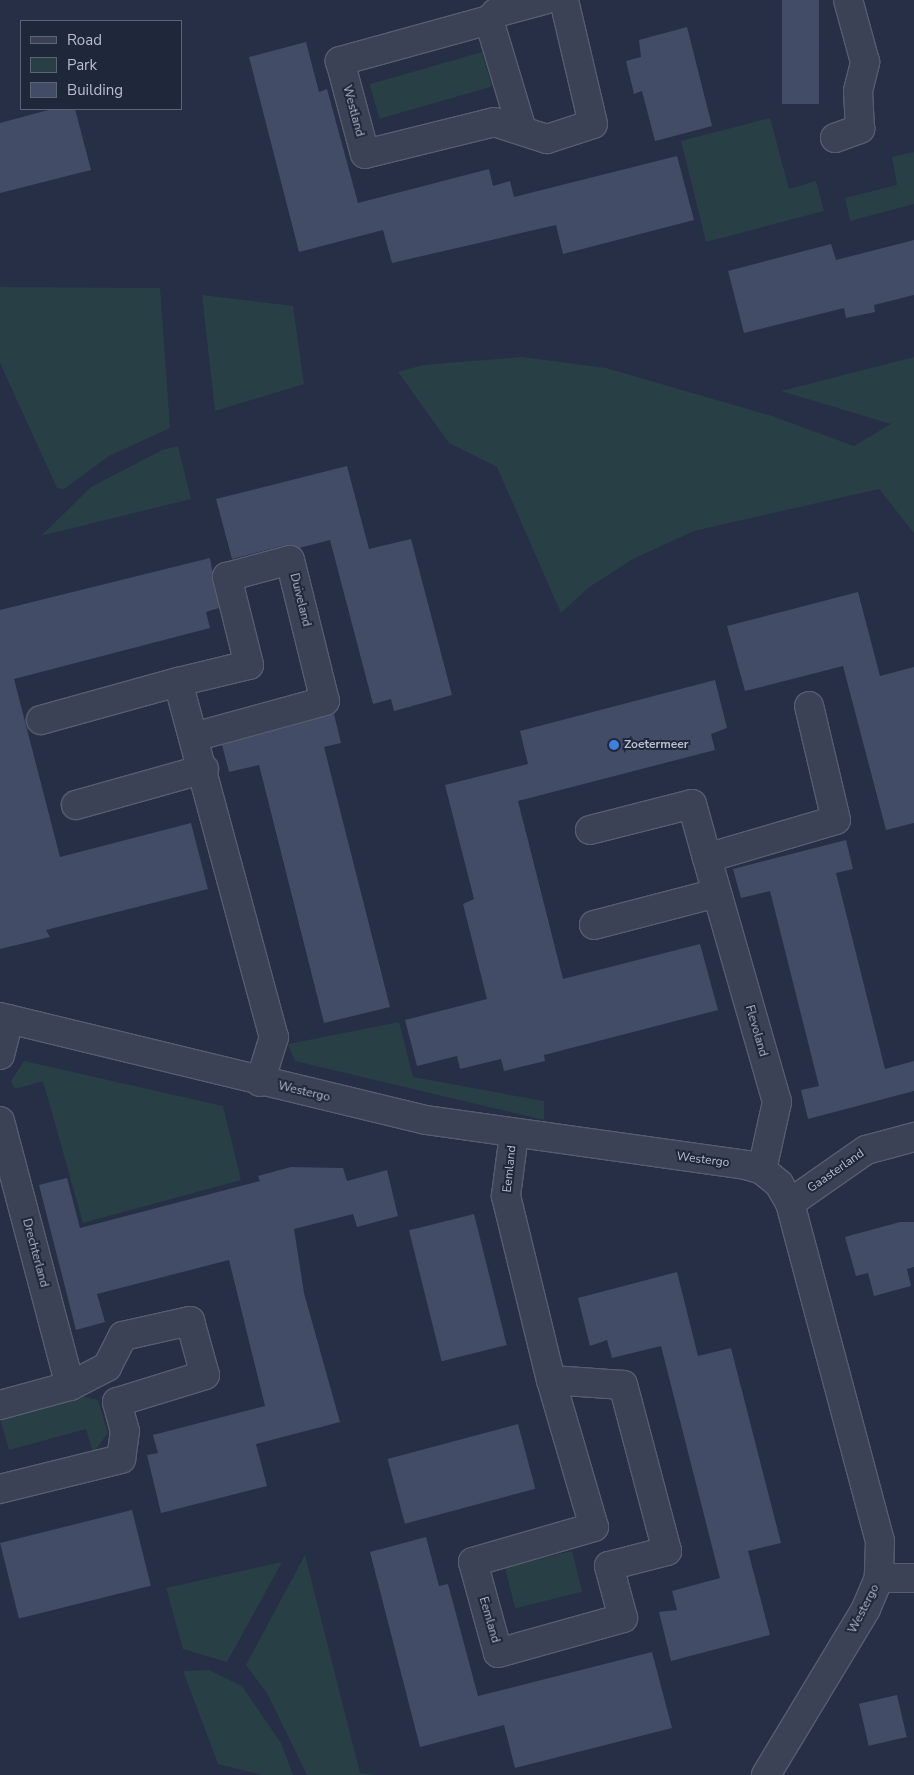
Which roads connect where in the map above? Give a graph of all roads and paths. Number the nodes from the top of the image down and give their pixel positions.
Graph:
1 (544, 0) edge
2 (564, 0) edge
3 (848, 0) edge
4 (489, 20) junction
5 (521, 128) junction
6 (835, 138) dead end
7 (178, 682) junction
8 (809, 706) dead end
9 (41, 720) dead end
10 (194, 737) junction
11 (204, 769) junction
12 (76, 805) dead end
13 (590, 830) dead end
14 (707, 858) junction
15 (716, 892) junction
16 (594, 925) dead end
17 (4, 1018) edge
18 (0, 1054) edge
19 (260, 1082) junction
20 (0, 1121) edge
21 (514, 1134) junction
22 (914, 1137) edge
23 (762, 1170) junction
24 (790, 1202) junction
25 (107, 1367) junction
26 (551, 1380) junction
27 (70, 1386) junction
28 (117, 1402) junction
29 (0, 1405) edge
30 (0, 1490) edge
31 (594, 1527) junction
32 (609, 1566) junction
33 (879, 1578) junction
34 (914, 1578) edge
35 (766, 1775) edge

1 - 4 street, Westland
2 - 5 street, Westland
3 - 6 street
4 - 5 street
4 - 5 street, Westland
7 - 9 street, Duiveland
7 - 10 street
7 - 10 street, Duiveland
8 - 14 street
10 - 11 street
11 - 12 street
11 - 19 street
13 - 14 street, Flevoland
14 - 15 street, Flevoland
15 - 16 street
15 - 23 street, Flevoland
17 - 18 street
17 - 19 street, Westergo
19 - 21 street, Westergo
20 - 27 street, Drechterland
21 - 23 street, Westergo
21 - 26 street, Eemland
22 - 24 street, Gaasterland
23 - 24 street, Westergo
24 - 33 street, Westergo
25 - 27 street
25 - 28 street
25 - 28 street
26 - 31 street, Eemland
26 - 32 street
27 - 29 street
28 - 30 street
31 - 32 street, Eemland
31 - 32 street, Eemland
33 - 34 street
33 - 35 street, Westergo

